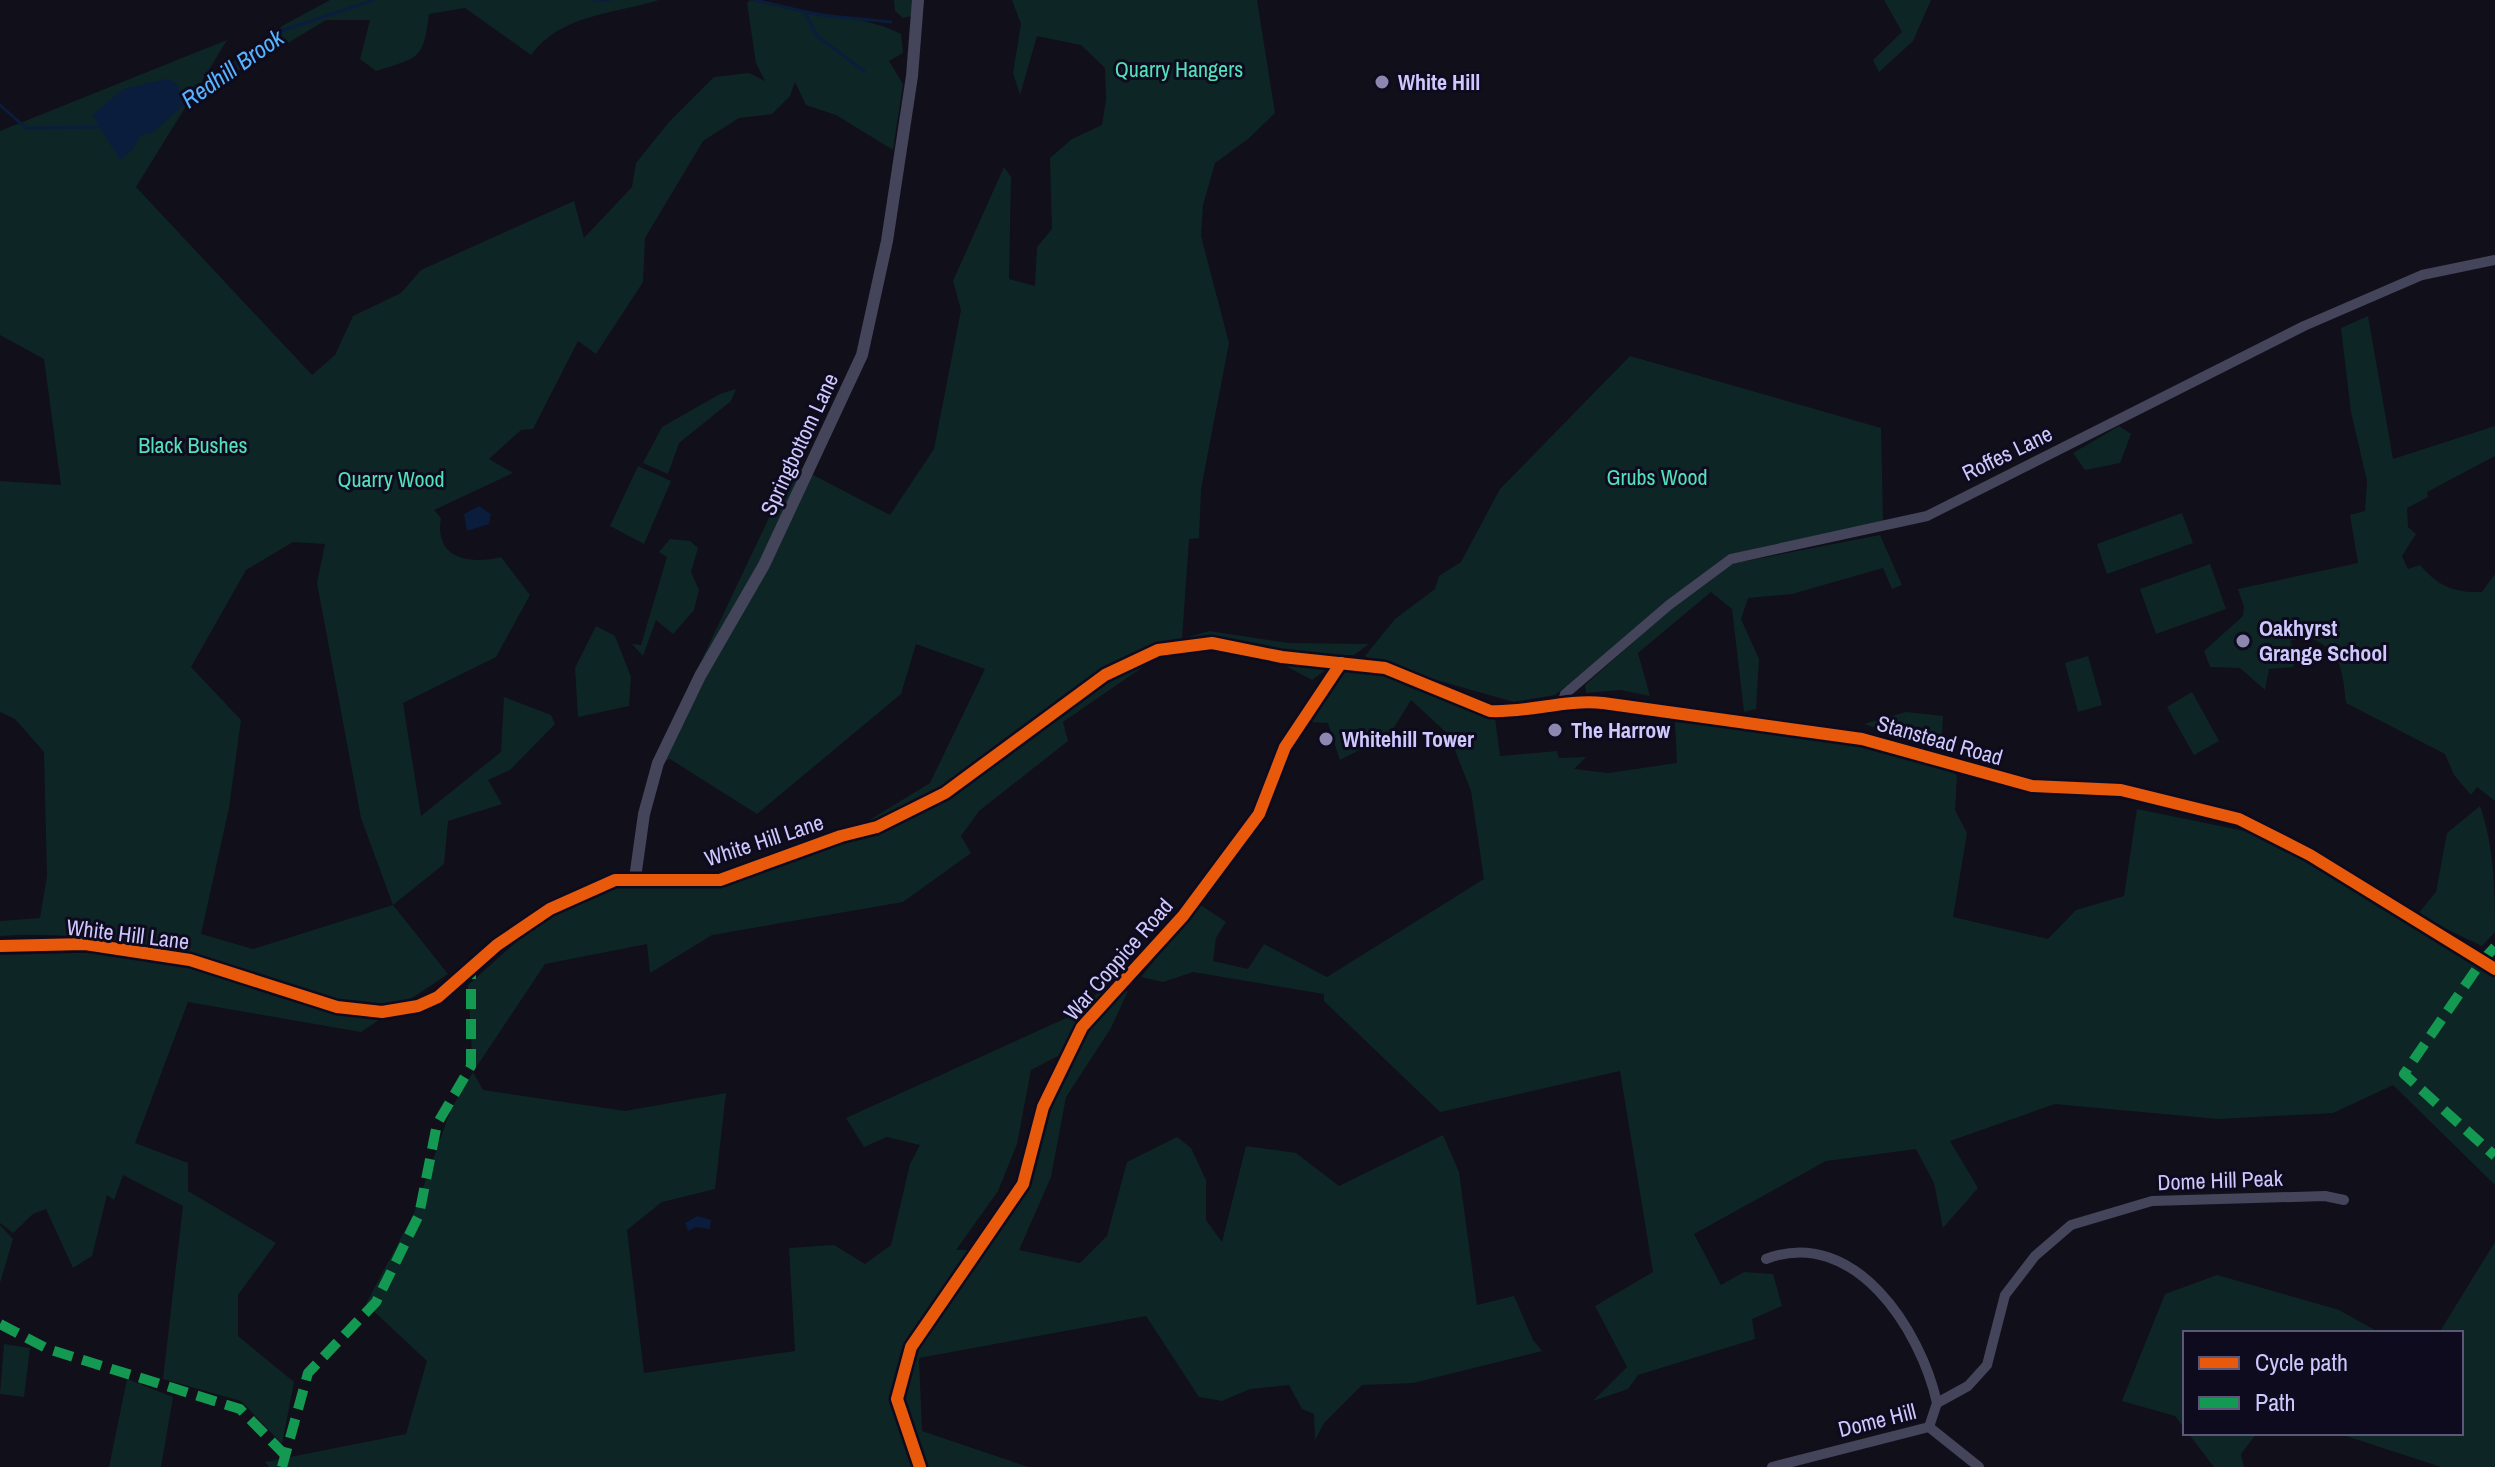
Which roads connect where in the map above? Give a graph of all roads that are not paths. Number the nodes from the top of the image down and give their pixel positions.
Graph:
1 (918, 0) edge
2 (2495, 260) edge
3 (1341, 663) junction
4 (1562, 704) junction
5 (635, 878) junction
6 (0, 946) edge
7 (2495, 969) edge
8 (2344, 1200) dead end
9 (1766, 1259) dead end
10 (1937, 1403) junction
11 (1929, 1427) junction
12 (920, 1467) edge
13 (1772, 1467) edge
14 (1979, 1467) edge

1 - 5 street, Springbottom Lane
2 - 4 street, Roffes Lane
3 - 4 street, Stanstead Road
3 - 5 street, White Hill Lane
3 - 12 street, War Coppice Road
4 - 7 street, Stanstead Road
5 - 6 street, White Hill Lane
8 - 10 street, Dome Hill Peak
9 - 10 street
10 - 11 street
11 - 13 street, Dome Hill
11 - 14 street, Dome Hill

